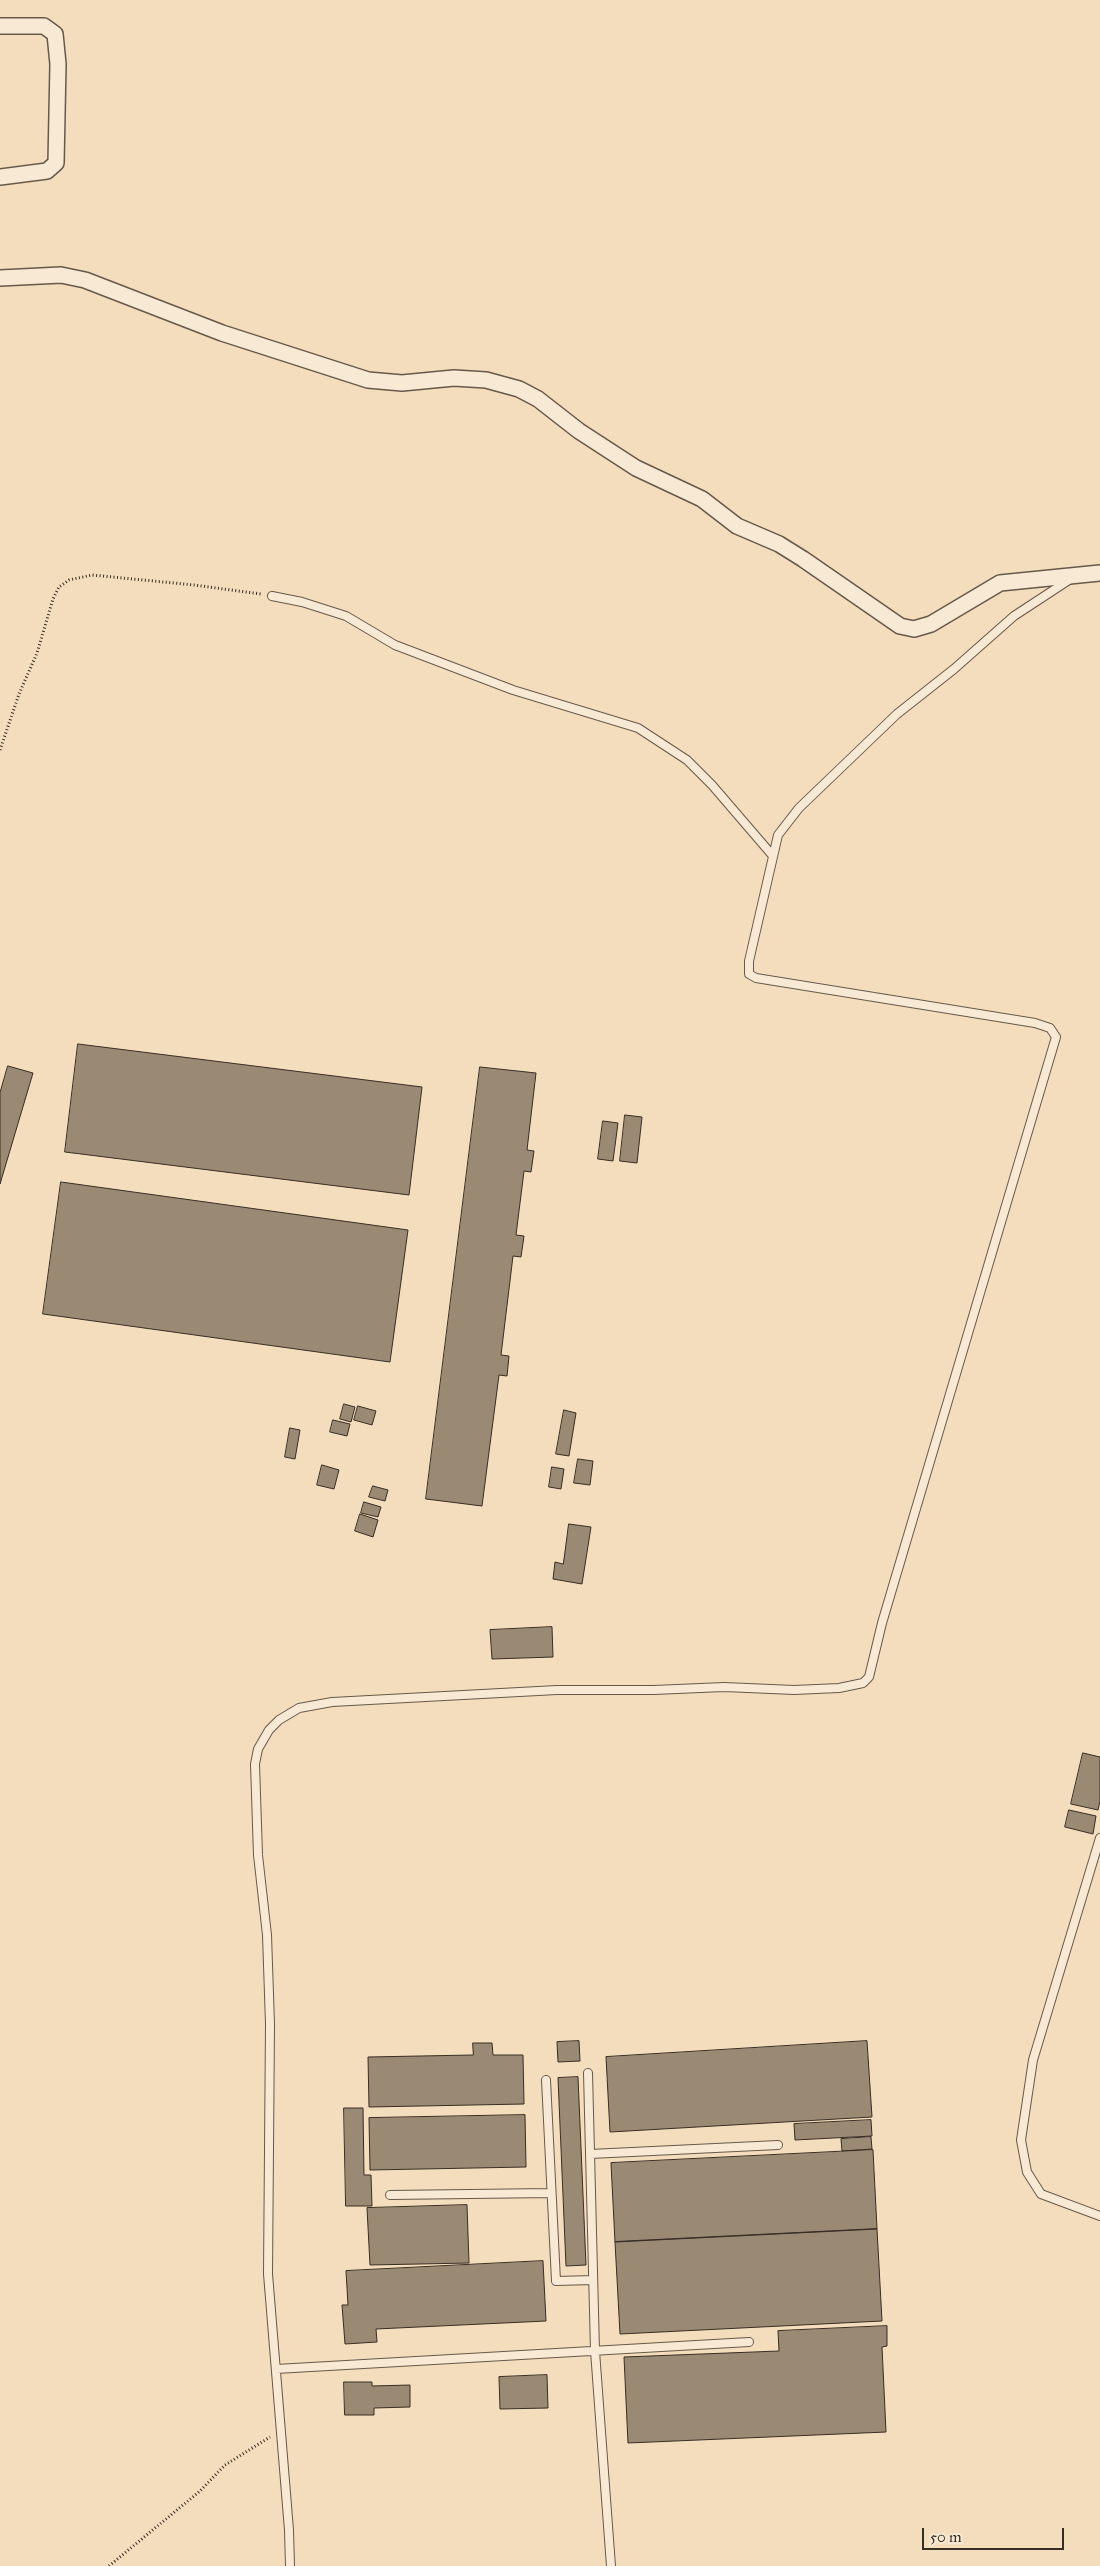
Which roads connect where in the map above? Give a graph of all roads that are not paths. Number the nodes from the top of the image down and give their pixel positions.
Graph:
1 (0, 26) edge
2 (0, 177) edge
3 (0, 278) edge
4 (1100, 573) edge
5 (1075, 575) junction
6 (272, 596) road end
7 (773, 856) junction
8 (1100, 1838) edge
9 (588, 2074) dead end
10 (546, 2080) dead end
11 (778, 2145) dead end
12 (590, 2154) junction
13 (550, 2192) junction
14 (390, 2195) dead end
15 (1100, 2216) edge
16 (593, 2280) junction
17 (750, 2342) dead end
18 (595, 2351) junction
19 (276, 2369) junction
20 (290, 2566) edge
21 (610, 2566) edge

1 - 2 street
3 - 5 street
4 - 5 street
5 - 7 lane
6 - 7 lane
7 - 19 lane
8 - 15 lane
9 - 12 lane
10 - 13 lane
11 - 12 lane
12 - 16 lane
13 - 14 lane
13 - 16 lane
16 - 18 lane
17 - 18 lane
18 - 19 lane
18 - 21 lane
19 - 20 lane

